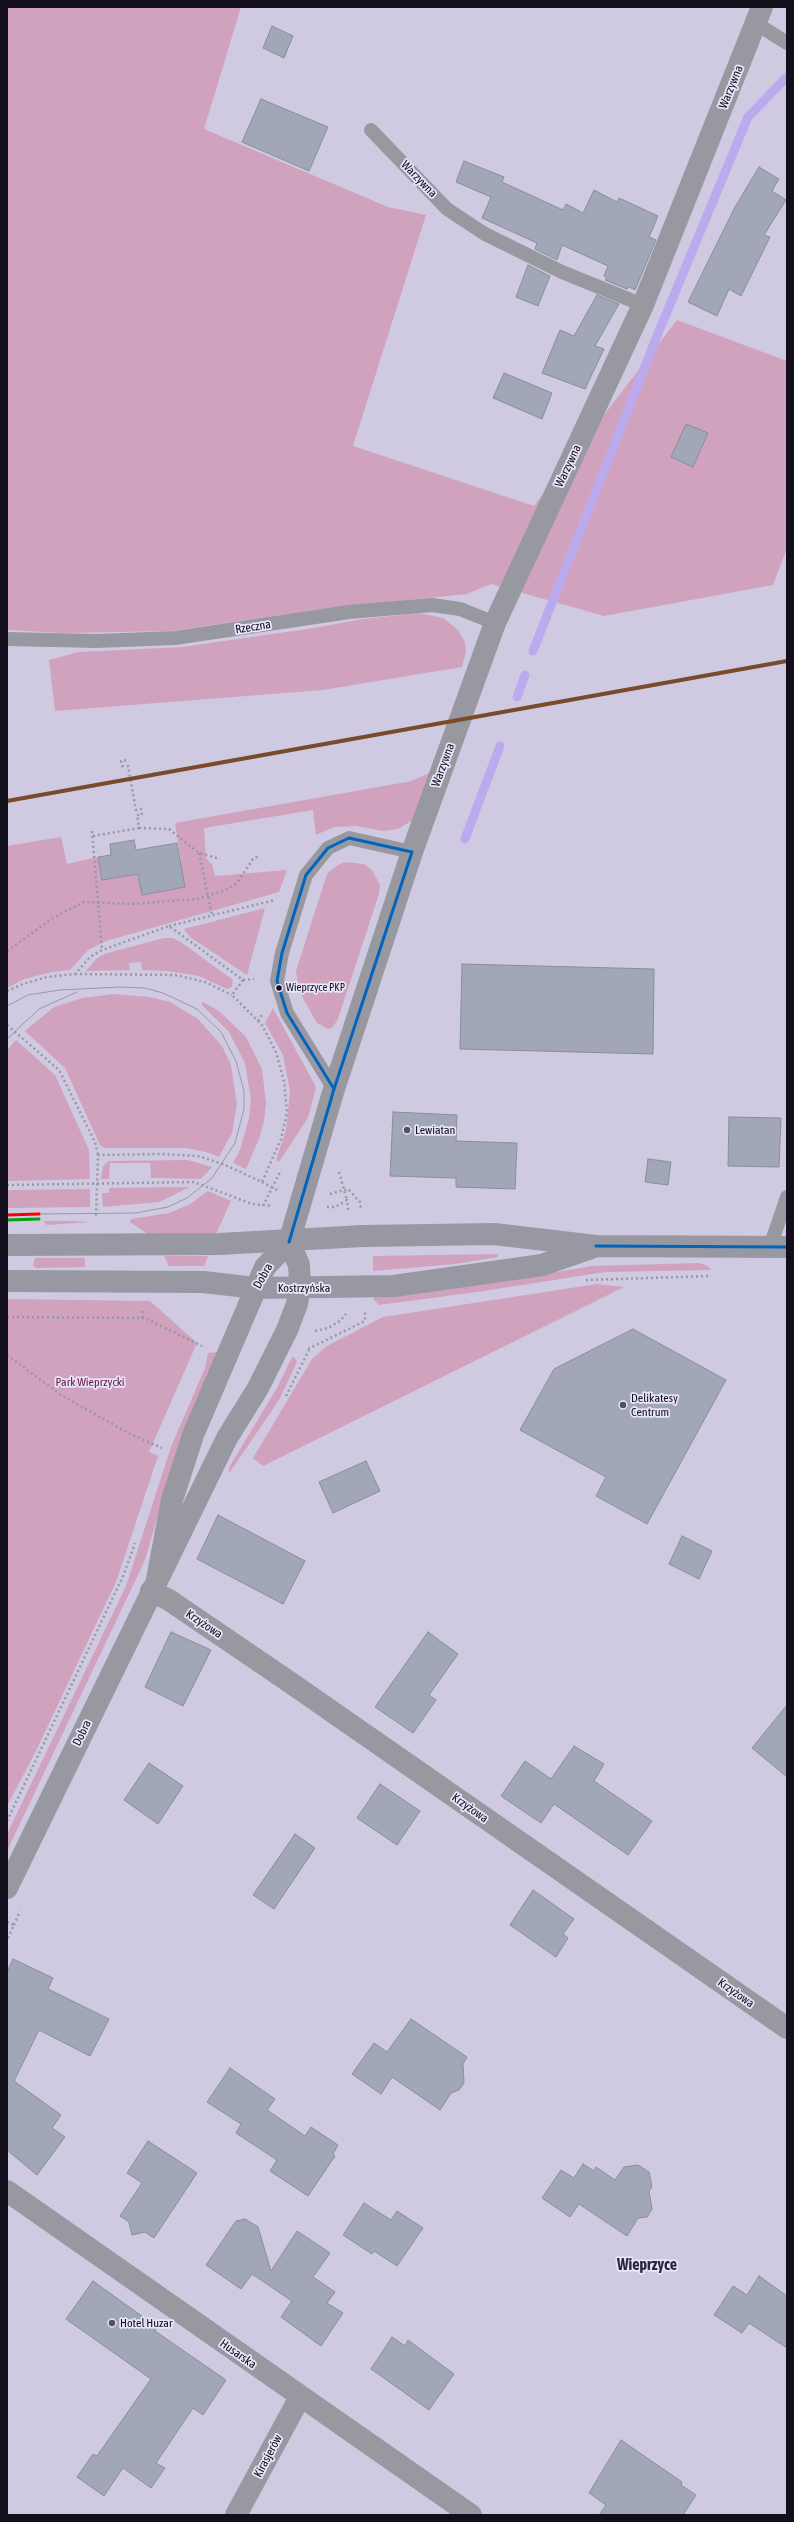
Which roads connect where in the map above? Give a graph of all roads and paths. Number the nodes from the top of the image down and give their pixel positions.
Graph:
1 (759, 16) edge
2 (787, 43) edge
3 (371, 130) dead end
4 (643, 306) junction
5 (494, 623) junction
6 (7, 639) edge
7 (126, 758) dead end
8 (139, 828) junction
9 (92, 831) dead end
10 (93, 836) junction
11 (412, 852) junction
12 (199, 853) junction
13 (260, 855) dead end
14 (220, 859) dead end
15 (208, 896) junction
16 (278, 899) dead end
17 (98, 902) junction
18 (212, 915) junction
19 (169, 926) junction
20 (102, 950) junction
21 (7, 951) edge
22 (75, 974) junction
23 (7, 991) edge
24 (232, 995) junction
25 (7, 1025) edge
26 (334, 1089) junction
27 (98, 1155) junction
28 (262, 1182) junction
29 (96, 1184) junction
30 (7, 1185) edge
31 (278, 1190) dead end
32 (328, 1195) dead end
33 (787, 1197) edge
34 (279, 1206) dead end
35 (335, 1207) dead end
36 (348, 1213) dead end
37 (362, 1214) dead end
38 (96, 1223) dead end
39 (289, 1242) junction
40 (7, 1245) edge
41 (596, 1246) junction
42 (778, 1247) edge
43 (718, 1275) dead end
44 (7, 1281) edge
45 (581, 1281) dead end
46 (256, 1288) junction
47 (299, 1288) junction
48 (365, 1307) dead end
49 (371, 1312) dead end
50 (365, 1313) junction
51 (359, 1314) dead end
52 (352, 1315) dead end
53 (7, 1317) edge
54 (309, 1331) dead end
55 (303, 1349) dead end
56 (203, 1354) dead end
57 (7, 1355) edge
58 (166, 1450) dead end
59 (136, 1538) dead end
60 (154, 1585) junction
61 (7, 1821) edge
62 (7, 1888) edge
63 (7, 1922) edge
64 (7, 1940) edge
65 (787, 2028) edge
66 (7, 2191) edge
67 (300, 2397) junction
68 (236, 2515) edge
69 (471, 2515) edge

1 - 2 lane, Warzywna
1 - 4 street, Warzywna
3 - 4 lane, Warzywna
4 - 5 street, Warzywna
5 - 6 lane, Rzeczna
5 - 11 street, Warzywna
7 - 8 path
8 - 10 path
8 - 12 path
9 - 10 path
10 - 17 path
11 - 26 street, Warzywna
11 - 26 lane
12 - 14 path
12 - 15 path
13 - 15 path
15 - 17 path
15 - 18 path
16 - 18 path
17 - 20 path
17 - 21 path
18 - 19 path
19 - 20 path
19 - 24 path
20 - 22 path
22 - 23 path
22 - 24 path
24 - 28 path
25 - 27 path
26 - 39 street, Warzywna
27 - 28 path
27 - 29 path
28 - 31 path
29 - 30 path
29 - 34 path
29 - 38 path
32 - 37 path
33 - 42 lane
35 - 36 path
39 - 40 main road, Kostrzyńska
39 - 41 main road, Kostrzyńska
39 - 46 street, Dobra
39 - 47 street, Dobra
41 - 42 main road, Kostrzyńska
41 - 47 main road, Kostrzyńska
43 - 45 path
44 - 46 main road, Kostrzyńska
46 - 47 main road, Kostrzyńska
46 - 60 street, Dobra
47 - 60 street, Dobra
48 - 50 path
49 - 50 path
50 - 51 path
50 - 55 path
52 - 54 path
53 - 56 path
57 - 58 path
59 - 61 path
60 - 62 street, Dobra
60 - 65 street, Krzyżowa
63 - 64 path
66 - 67 street, Husarska
67 - 68 street, Kirasjerów
67 - 69 street, Husarska

